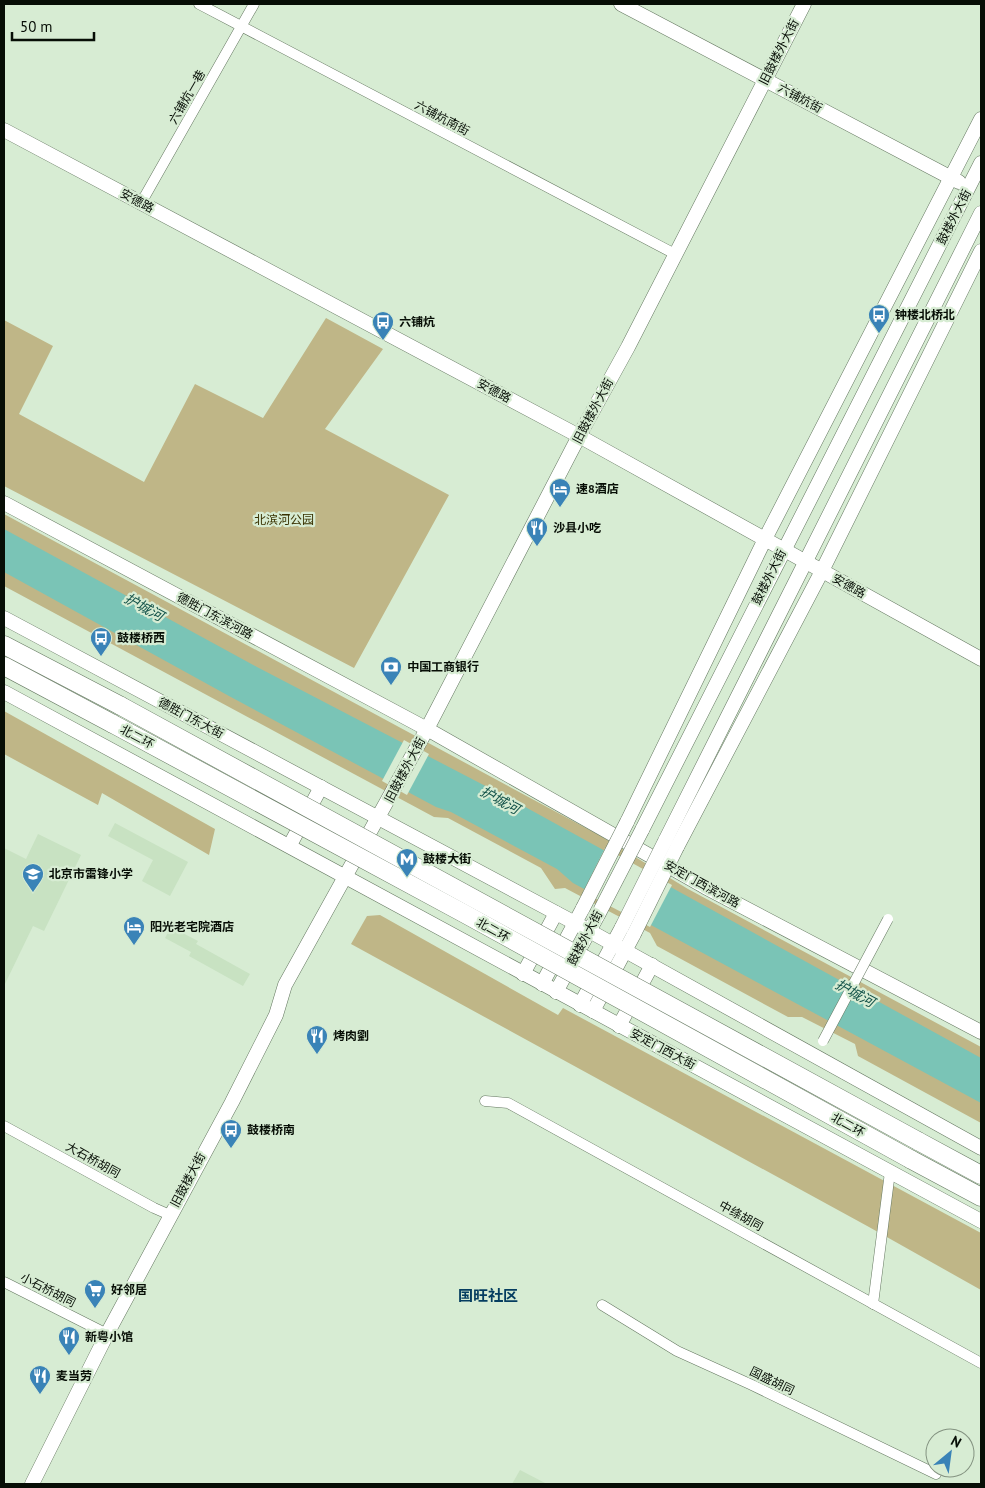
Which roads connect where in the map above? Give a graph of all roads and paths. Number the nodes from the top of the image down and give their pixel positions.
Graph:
1 (199, 4) edge
2 (254, 4) edge
3 (622, 4) edge
4 (804, 4) edge
5 (241, 26) junction
6 (765, 80) junction
7 (981, 120) edge
8 (4, 130) edge
9 (981, 162) edge
10 (952, 179) junction
11 (969, 188) junction
12 (141, 204) junction
13 (981, 214) edge
14 (981, 251) edge
15 (675, 254) junction
16 (579, 436) junction
17 (4, 504) edge
18 (765, 539) junction
19 (783, 549) junction
20 (805, 562) junction
21 (822, 571) junction
22 (4, 618) edge
23 (4, 645) edge
24 (981, 659) edge
25 (4, 666) edge
26 (4, 692) edge
27 (427, 729) junction
28 (321, 787) junction
29 (380, 817) junction
30 (671, 844) junction
31 (290, 846) junction
32 (344, 877) junction
33 (556, 913) junction
34 (888, 919) dead end
35 (575, 923) junction
36 (589, 931) junction
37 (619, 947) junction
38 (652, 965) junction
39 (523, 974) junction
40 (542, 984) junction
41 (556, 992) junction
42 (580, 1004) junction
43 (593, 1011) junction
44 (619, 1026) junction
45 (981, 1032) edge
46 (815, 1056) junction
47 (485, 1101) dead end
48 (4, 1126) edge
49 (981, 1148) edge
50 (890, 1172) junction
51 (981, 1175) edge
52 (981, 1197) edge
53 (170, 1215) junction
54 (981, 1221) edge
55 (4, 1282) edge
56 (872, 1304) junction
57 (602, 1306) dead end
58 (107, 1334) junction
59 (981, 1363) edge
60 (925, 1469) edge
61 (32, 1484) edge

1 - 5 street, 六铺炕南街
2 - 5 street, 六铺炕一巷
3 - 6 street, 六铺炕街
4 - 6 street, 旧鼓楼外大街
5 - 12 street, 六铺炕一巷
5 - 15 street, 六铺炕南街
6 - 10 street, 六铺炕街
6 - 15 street, 旧鼓楼外大街
7 - 10 street, 鼓楼外大街
8 - 12 street, 安德路
9 - 11 street, 鼓楼外大街
10 - 11 street, 六铺炕街
10 - 18 street, 鼓楼外大街
11 - 19 street, 鼓楼外大街
12 - 16 street, 安德路
13 - 20 street, 鼓楼外大街
14 - 21 street, 鼓楼外大街
15 - 16 street, 旧鼓楼外大街
16 - 18 street, 安德路
16 - 27 street, 旧鼓楼外大街
17 - 27 street, 德胜门东滨河路
18 - 19 street, 安德路
18 - 35 street, 鼓楼外大街, bridge
19 - 20 street, 安德路
19 - 36 street, 鼓楼外大街, bridge
20 - 21 street, 安德路
20 - 30 street, 鼓楼外大街
21 - 24 street, 安德路
21 - 30 street, 鼓楼外大街
22 - 28 street, 德胜门东大街
23 - 51 highway, 北二环, bridge
25 - 52 highway, 北二环, bridge
26 - 31 street
27 - 29 street, 旧鼓楼外大街
27 - 45 street, 安定门西滨河路
28 - 29 street, 德胜门东大街
28 - 31 street
29 - 32 street, 旧鼓楼外大街
29 - 33 street
30 - 37 street, 鼓楼外大街, bridge
30 - 37 street, 鼓楼外大街, bridge
31 - 32 street
32 - 39 street, 安定门西大街
32 - 53 street, 旧鼓楼大街
33 - 35 street
33 - 39 street
34 - 46 street, bridge
35 - 36 street
35 - 40 street, 鼓楼外大街
36 - 37 street
36 - 41 street, 鼓楼外大街
37 - 38 street
37 - 42 street, 鼓楼外大街
37 - 43 street, 鼓楼外大街
38 - 44 street
38 - 46 street
39 - 40 street, 安定门西大街
40 - 41 street, 安定门西大街
41 - 42 street, 安定门西大街
42 - 43 street, 安定门西大街
43 - 44 street, 安定门西大街
44 - 50 street, 安定门西大街
46 - 49 street
47 - 56 street, 中绦胡同
48 - 53 street, 大石桥胡同
50 - 54 street, 安定门西大街
50 - 56 street
53 - 58 street, 旧鼓楼大街
55 - 58 street, 小石桥胡同
56 - 59 street, 中绦胡同
57 - 60 street, 国盛胡同
58 - 61 street, 旧鼓楼大街

